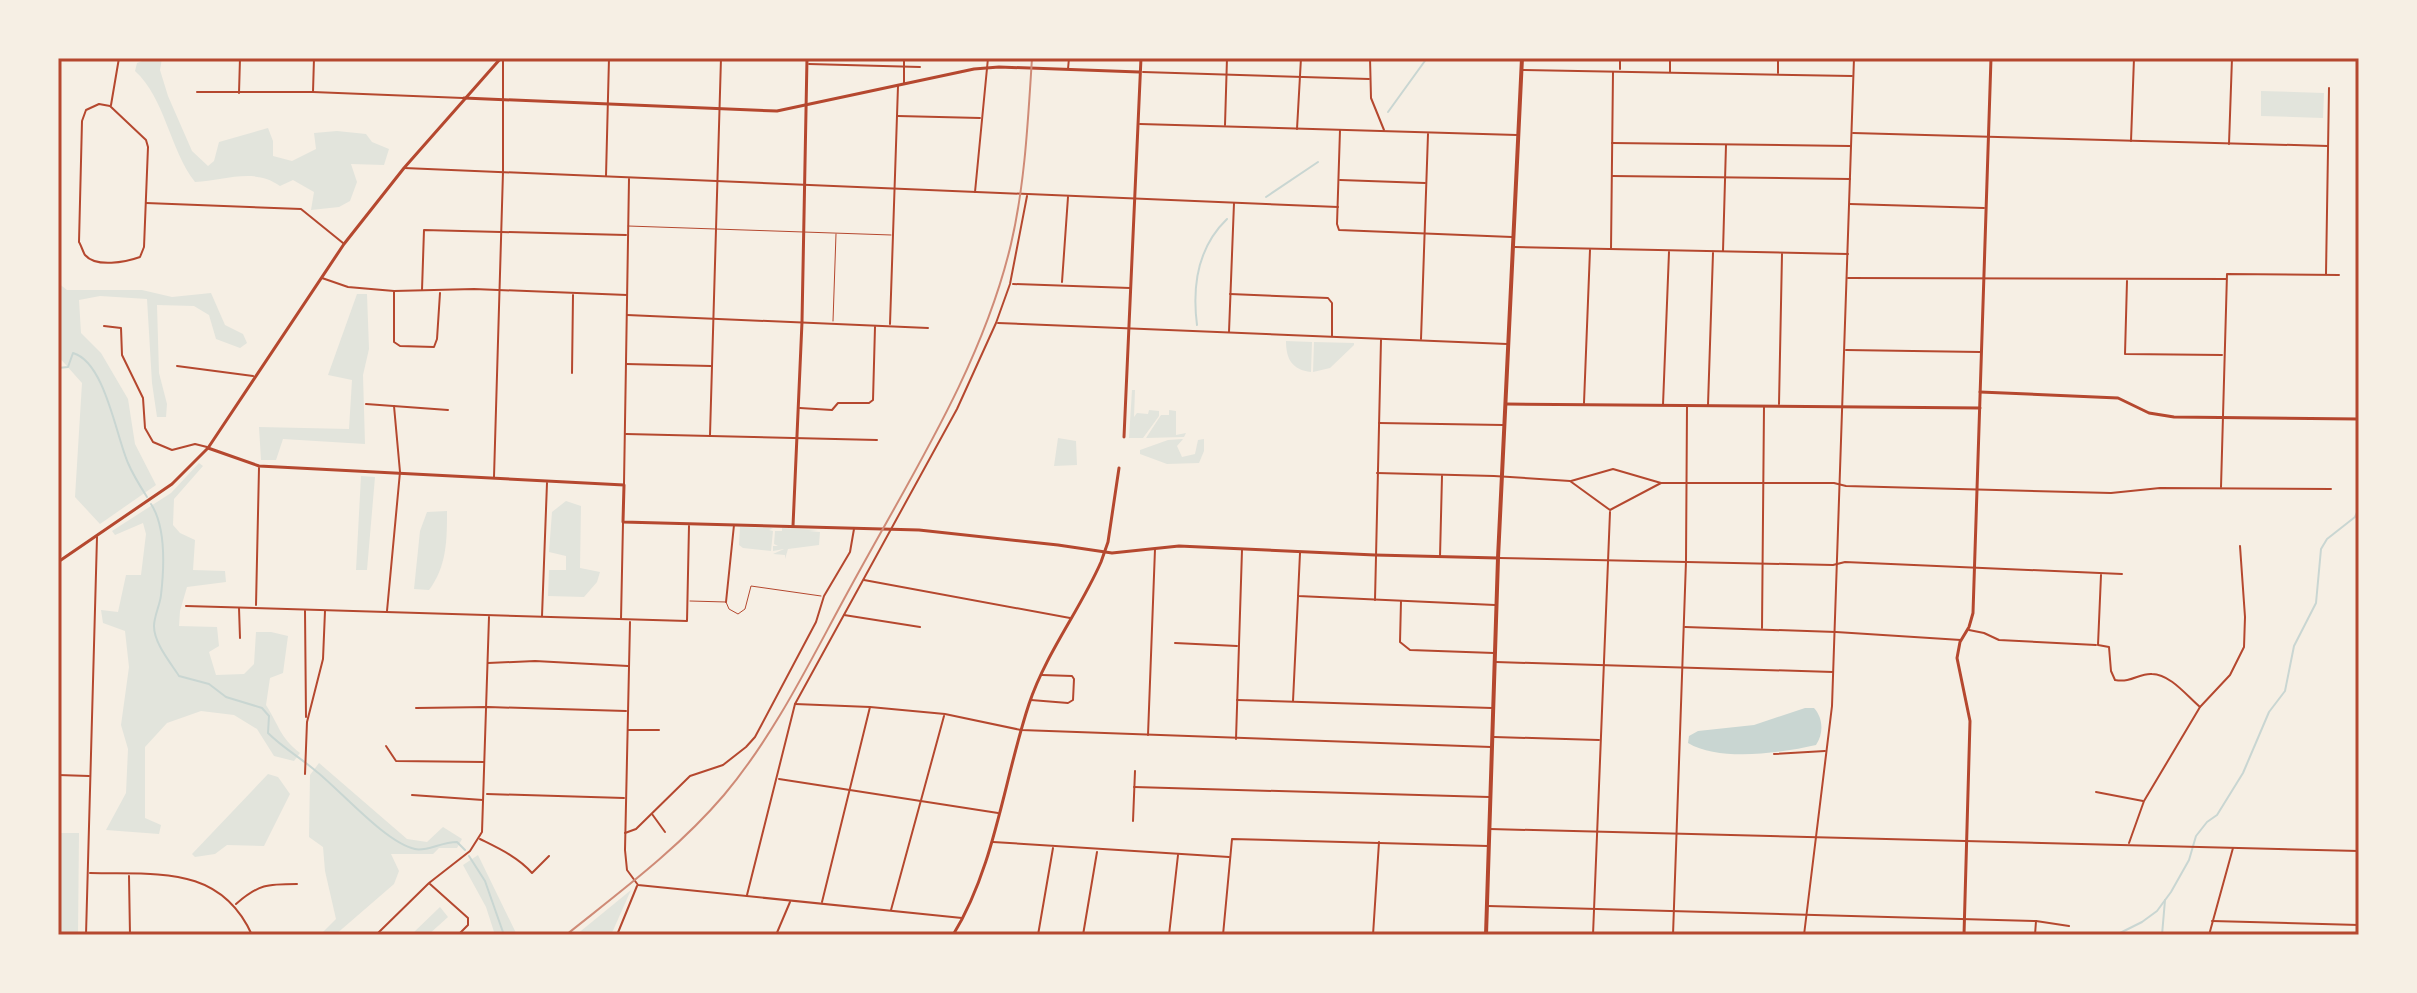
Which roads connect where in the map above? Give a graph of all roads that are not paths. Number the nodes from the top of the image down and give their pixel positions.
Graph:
1 (119, 58) edge
2 (240, 58) edge
3 (314, 58) edge
4 (502, 58) edge
5 (609, 58) edge
6 (721, 58) edge
7 (807, 58) edge
8 (904, 58) edge
9 (988, 58) edge
10 (1069, 58) edge
11 (1141, 58) edge
12 (1227, 58) edge
13 (1301, 58) edge
14 (1370, 58) edge
15 (1522, 58) edge
16 (1620, 58) edge
17 (1670, 58) edge
18 (1778, 58) edge
19 (1854, 58) edge
20 (1991, 58) edge
21 (2134, 58) edge
22 (2232, 58) edge
23 (807, 64) junction
24 (904, 66) junction
25 (920, 67) dead end
26 (1521, 70) junction
27 (1068, 71) junction
28 (1613, 71) junction
29 (1620, 71) junction
30 (1141, 72) junction
31 (1670, 72) junction
32 (1777, 74) junction
33 (1227, 75) junction
34 (1853, 76) junction
35 (1299, 77) junction
36 (1369, 79) junction
37 (904, 84) junction
38 (898, 85) junction
39 (2329, 88) dead end
40 (197, 92) dead end
41 (313, 92) junction
42 (239, 93) junction
43 (464, 98) junction
44 (503, 101) junction
45 (608, 105) junction
46 (806, 105) junction
47 (110, 106) junction
48 (719, 109) junction
49 (896, 115) junction
50 (981, 118) junction
51 (1139, 124) junction
52 (1225, 127) junction
53 (1297, 129) junction
54 (1340, 130) junction
55 (1384, 131) junction
56 (1428, 133) junction
57 (1851, 133) junction
58 (1519, 135) junction
59 (1988, 137) junction
60 (2131, 141) junction
61 (1612, 143) junction
62 (1726, 144) junction
63 (2229, 144) junction
64 (1851, 146) junction
65 (2328, 146) junction
66 (404, 168) junction
67 (503, 172) junction
68 (606, 176) junction
69 (1612, 176) junction
70 (629, 177) junction
71 (1725, 178) junction
72 (1850, 179) junction
73 (716, 180) junction
74 (1338, 180) junction
75 (805, 183) junction
76 (1426, 183) junction
77 (894, 187) junction
78 (975, 192) junction
79 (1028, 194) junction
80 (1068, 195) junction
81 (1135, 198) junction
82 (1234, 202) junction
83 (146, 203) junction
84 (1849, 204) junction
85 (1338, 207) junction
86 (1985, 208) junction
87 (628, 226) junction
88 (715, 230) junction
89 (501, 232) junction
90 (804, 233) junction
91 (836, 234) junction
92 (628, 235) junction
93 (1424, 235) junction
94 (893, 236) junction
95 (1514, 237) junction
96 (344, 244) junction
97 (1513, 247) junction
98 (1590, 249) junction
99 (1611, 249) junction
100 (1669, 250) junction
101 (1713, 251) junction
102 (1723, 252) junction
103 (1782, 253) junction
104 (1848, 254) junction
105 (2326, 275) junction
106 (2339, 275) dead end
107 (321, 277) junction
108 (1847, 278) junction
109 (2226, 279) junction
110 (1983, 280) junction
111 (2127, 280) junction
112 (1010, 284) junction
113 (1062, 284) junction
114 (1131, 288) junction
115 (498, 290) junction
116 (394, 291) junction
117 (422, 291) junction
118 (440, 291) junction
119 (573, 294) junction
120 (1230, 294) junction
121 (627, 295) junction
122 (627, 315) junction
123 (713, 319) junction
124 (802, 322) junction
125 (832, 323) junction
126 (996, 323) junction
127 (876, 325) junction
128 (890, 325) junction
129 (104, 326) dead end
130 (928, 328) dead end
131 (1129, 329) junction
132 (1229, 332) junction
133 (1331, 337) junction
134 (1381, 338) junction
135 (1421, 340) junction
136 (1509, 344) junction
137 (1845, 350) junction
138 (1982, 352) junction
139 (2223, 355) junction
140 (626, 364) junction
141 (177, 366) dead end
142 (712, 366) junction
143 (572, 373) dead end
144 (254, 376) junction
145 (1980, 392) junction
146 (366, 404) dead end
147 (1506, 404) junction
148 (1584, 404) junction
149 (1663, 405) junction
150 (1687, 405) junction
151 (1708, 405) junction
152 (1764, 405) junction
153 (1779, 405) junction
154 (394, 406) junction
155 (1843, 406) junction
156 (799, 408) junction
157 (1980, 408) junction
158 (448, 410) dead end
159 (2223, 417) junction
160 (2359, 419) edge
161 (1379, 423) junction
162 (1505, 425) junction
163 (624, 434) junction
164 (710, 435) junction
165 (798, 437) junction
166 (1124, 437) dead end
167 (877, 440) dead end
168 (208, 448) junction
169 (259, 466) junction
170 (1119, 468) dead end
171 (400, 472) junction
172 (1377, 473) junction
173 (1442, 475) junction
174 (1502, 477) junction
175 (494, 478) junction
176 (1570, 481) junction
177 (547, 482) junction
178 (1661, 483) junction
179 (1686, 483) junction
180 (1763, 483) junction
181 (1841, 484) junction
182 (624, 485) junction
183 (1977, 488) junction
184 (2221, 488) junction
185 (2331, 489) dead end
186 (1610, 510) junction
187 (623, 522) junction
188 (689, 523) junction
189 (734, 525) junction
190 (793, 526) junction
191 (854, 528) junction
192 (890, 529) junction
193 (97, 536) junction
194 (2240, 546) dead end
195 (1155, 549) junction
196 (1242, 549) junction
197 (1301, 552) junction
198 (1104, 553) junction
199 (1375, 555) junction
200 (1440, 557) junction
201 (1498, 558) junction
202 (1608, 559) junction
203 (1686, 561) junction
204 (58, 562) edge
205 (1763, 563) junction
206 (1839, 563) junction
207 (1975, 569) junction
208 (2101, 573) junction
209 (2122, 574) dead end
210 (864, 580) junction
211 (824, 596) junction
212 (1298, 596) junction
213 (1375, 600) junction
214 (687, 601) junction
215 (1401, 601) junction
216 (726, 602) junction
217 (1497, 605) junction
218 (186, 606) dead end
219 (239, 607) junction
220 (256, 607) junction
221 (305, 609) junction
222 (325, 610) junction
223 (387, 612) junction
224 (844, 615) junction
225 (489, 616) junction
226 (542, 617) junction
227 (1072, 618) junction
228 (621, 619) junction
229 (630, 620) junction
230 (920, 627) dead end
231 (1683, 627) junction
232 (1762, 630) junction
233 (1968, 630) junction
234 (1836, 632) junction
235 (240, 638) dead end
236 (1961, 640) junction
237 (1175, 643) dead end
238 (2098, 645) junction
239 (1239, 646) junction
240 (1495, 653) junction
241 (1495, 662) junction
242 (488, 663) junction
243 (1605, 664) junction
244 (630, 666) junction
245 (1683, 666) junction
246 (1833, 672) junction
247 (1041, 675) junction
248 (1030, 700) junction
249 (1237, 700) junction
250 (1293, 701) junction
251 (795, 704) junction
252 (488, 707) junction
253 (870, 707) junction
254 (2200, 707) junction
255 (416, 708) dead end
256 (1493, 708) junction
257 (628, 711) junction
258 (945, 714) junction
259 (307, 722) junction
260 (627, 730) junction
261 (659, 730) dead end
262 (1021, 730) junction
263 (1148, 736) junction
264 (1492, 737) junction
265 (1236, 739) junction
266 (1601, 740) junction
267 (386, 746) dead end
268 (1492, 747) junction
269 (1826, 751) junction
270 (1774, 754) dead end
271 (485, 762) junction
272 (1135, 771) dead end
273 (305, 774) dead end
274 (58, 775) edge
275 (91, 776) junction
276 (777, 778) junction
277 (1134, 787) junction
278 (849, 789) junction
279 (2096, 792) dead end
280 (485, 794) junction
281 (412, 795) dead end
282 (1490, 797) junction
283 (626, 798) junction
284 (484, 800) junction
285 (2144, 801) junction
286 (921, 802) junction
287 (651, 813) junction
288 (999, 813) junction
289 (1133, 821) dead end
290 (1489, 829) junction
291 (1598, 831) junction
292 (665, 832) dead end
293 (625, 833) junction
294 (1677, 834) junction
295 (479, 839) junction
296 (1816, 839) junction
297 (1379, 841) junction
298 (991, 842) junction
299 (1967, 842) junction
300 (2128, 845) junction
301 (1489, 846) junction
302 (1053, 847) junction
303 (2233, 848) junction
304 (1097, 851) junction
305 (2359, 851) edge
306 (1178, 854) junction
307 (549, 856) dead end
308 (1229, 857) junction
309 (88, 873) junction
310 (129, 874) junction
311 (429, 883) junction
312 (297, 884) dead end
313 (638, 885) junction
314 (747, 895) junction
315 (791, 900) junction
316 (821, 903) junction
317 (235, 905) junction
318 (1487, 906) junction
319 (891, 910) junction
320 (1594, 910) junction
321 (1674, 912) junction
322 (1806, 916) junction
323 (963, 918) junction
324 (1964, 919) junction
325 (2036, 921) junction
326 (2212, 921) junction
327 (2359, 925) edge
328 (2069, 926) dead end
329 (86, 935) edge
330 (130, 935) edge
331 (252, 935) edge
332 (376, 935) edge
333 (458, 935) edge
334 (617, 935) edge
335 (776, 935) edge
336 (953, 935) edge
337 (1038, 935) edge
338 (1083, 935) edge
339 (1169, 935) edge
340 (1223, 935) edge
341 (1373, 935) edge
342 (1486, 935) edge
343 (1593, 935) edge
344 (1673, 935) edge
345 (1804, 935) edge
346 (1964, 935) edge
347 (2035, 935) edge
348 (2209, 935) edge

1 - 47 street
2 - 42 street
3 - 41 street
4 - 43 street
4 - 44 street
5 - 45 street
6 - 48 street
7 - 23 street
8 - 24 street
9 - 50 street
10 - 27 street
11 - 30 street
12 - 33 street
13 - 35 street
14 - 36 street
15 - 26 main road
16 - 29 street
17 - 31 street
18 - 32 street
19 - 34 street
20 - 59 street
21 - 60 street
22 - 63 street
23 - 24 street
23 - 46 street
24 - 25 street
24 - 37 street
26 - 28 street
26 - 58 main road
27 - 30 street
27 - 37 street
28 - 29 street
28 - 61 street
29 - 31 street
30 - 33 street
30 - 51 street
31 - 32 street
32 - 34 street
33 - 35 street
33 - 52 street
34 - 57 street
35 - 36 street
35 - 53 street
36 - 55 street
37 - 38 street
38 - 46 street
38 - 49 street
39 - 65 street
40 - 42 street
41 - 42 street
41 - 43 street
43 - 44 street
43 - 66 street
44 - 45 street
44 - 67 street
45 - 48 street
45 - 68 street
46 - 48 street
46 - 75 street
47 - 83 street
47 - 83 street
48 - 73 street
49 - 50 street
49 - 77 street
50 - 78 street
51 - 52 street
51 - 81 street
52 - 53 street
53 - 54 street
54 - 55 street
54 - 74 street
55 - 56 street
56 - 58 street
56 - 76 street
57 - 59 street
57 - 64 street
58 - 95 main road
59 - 60 street
59 - 86 street
60 - 63 street
61 - 62 street
61 - 69 street
62 - 64 street
62 - 71 street
63 - 65 street
64 - 72 street
65 - 105 street
66 - 67 street
66 - 96 street
67 - 68 street
67 - 89 street
68 - 70 street
69 - 71 street
69 - 99 street
70 - 73 street
70 - 87 street
71 - 72 street
71 - 102 street
72 - 84 street
73 - 75 street
73 - 88 street
74 - 76 street
74 - 85 street
75 - 77 street
75 - 90 street
76 - 93 street
77 - 78 street
77 - 94 street
78 - 79 street
79 - 80 street
79 - 112 street
80 - 81 street
80 - 113 street
81 - 82 street
81 - 114 street
82 - 85 street
82 - 120 street
83 - 96 street
84 - 86 street
84 - 104 street
85 - 93 street
86 - 110 street
87 - 88 lane
87 - 92 street
88 - 90 lane
88 - 123 street
89 - 92 street
89 - 115 street
89 - 117 street
90 - 91 lane
90 - 124 street
91 - 94 lane
91 - 125 lane
92 - 121 street
93 - 95 street
93 - 135 street
94 - 128 street
95 - 97 main road
96 - 107 street
97 - 98 street
97 - 136 main road
98 - 99 street
98 - 148 street
99 - 100 street
100 - 101 street
100 - 149 street
101 - 102 street
101 - 151 street
102 - 103 street
103 - 104 street
103 - 153 street
104 - 108 street
105 - 106 street
105 - 109 street
107 - 116 street
107 - 144 street
108 - 110 street
108 - 137 street
109 - 111 street
109 - 139 street
110 - 111 street
110 - 138 street
111 - 139 street
112 - 113 street
112 - 126 street
113 - 114 street
114 - 131 street
115 - 118 street
115 - 119 street
115 - 175 street
116 - 117 street
116 - 118 street
117 - 118 street
119 - 121 street
119 - 143 street
120 - 132 street
120 - 133 street
121 - 122 street
122 - 123 street
122 - 140 street
123 - 124 street
123 - 142 street
124 - 125 street
124 - 156 street
125 - 127 street
126 - 131 street
126 - 192 street
127 - 128 street
127 - 156 street
128 - 130 street
129 - 168 street
131 - 132 street
131 - 166 street
132 - 133 street
133 - 134 street
134 - 135 street
134 - 161 street
135 - 136 street
136 - 147 main road
137 - 138 street
137 - 155 street
138 - 145 street
139 - 159 street
140 - 142 street
140 - 163 street
141 - 144 street
142 - 164 street
144 - 168 street
145 - 157 street
145 - 159 street
146 - 154 street
147 - 148 street
147 - 162 main road
148 - 149 street
149 - 150 street
150 - 151 street
150 - 179 street
151 - 152 street
152 - 153 street
152 - 180 street
153 - 155 street
154 - 158 street
154 - 171 street
155 - 157 street
155 - 181 street
156 - 165 street
157 - 183 street
159 - 160 street
159 - 184 street
161 - 162 street
161 - 172 street
162 - 174 main road
163 - 164 street
163 - 182 street
164 - 165 street
165 - 167 street
165 - 190 street
168 - 169 street
168 - 193 street
169 - 171 street
169 - 220 street
170 - 198 street
171 - 175 street
171 - 223 street
172 - 173 street
172 - 199 street
173 - 174 street
173 - 200 street
174 - 176 street
174 - 201 main road
175 - 177 street
176 - 178 street
176 - 186 street
177 - 182 street
177 - 226 street
178 - 179 street
178 - 186 street
179 - 180 street
179 - 203 street
180 - 181 street
180 - 205 street
181 - 183 street
181 - 206 street
182 - 187 street
183 - 184 street
183 - 207 street
184 - 185 street
186 - 202 street
187 - 188 street
187 - 228 street
188 - 189 street
188 - 214 street
189 - 190 street
189 - 216 street
190 - 191 street
191 - 192 street
191 - 211 street
192 - 198 street
192 - 210 street
193 - 204 street
193 - 275 street
194 - 254 street
195 - 196 street
195 - 198 street
195 - 263 street
196 - 197 street
196 - 239 street
197 - 199 street
197 - 212 street
198 - 227 street
199 - 200 street
199 - 213 street
200 - 201 street
201 - 202 street
201 - 217 main road
202 - 203 street
202 - 243 street
203 - 205 street
203 - 231 street
205 - 206 street
205 - 232 street
206 - 207 street
206 - 234 street
207 - 208 street
207 - 233 street
208 - 209 street
208 - 238 street
210 - 224 street
210 - 227 street
211 - 216 lane
211 - 287 street
212 - 213 street
212 - 250 street
213 - 215 street
214 - 216 lane
214 - 229 street
215 - 217 street
215 - 240 street
217 - 240 main road
218 - 219 street
219 - 220 street
219 - 235 street
220 - 221 street
221 - 222 street
221 - 259 street
222 - 223 street
222 - 259 street
223 - 225 street
224 - 230 street
224 - 251 street
225 - 226 street
225 - 242 street
226 - 228 street
227 - 247 street
228 - 229 street
229 - 244 street
231 - 232 street
231 - 245 street
232 - 234 street
233 - 236 street
233 - 238 street
234 - 236 street
234 - 246 street
236 - 299 street
237 - 239 street
238 - 254 street
239 - 249 street
240 - 241 main road
241 - 243 street
241 - 256 main road
242 - 244 street
242 - 252 street
243 - 245 street
243 - 266 street
244 - 257 street
245 - 246 street
245 - 294 street
246 - 269 street
247 - 248 street
247 - 248 street
248 - 262 street
249 - 250 street
249 - 265 street
250 - 256 street
251 - 253 street
251 - 276 street
252 - 255 street
252 - 257 street
252 - 271 street
253 - 258 street
253 - 278 street
254 - 285 street
256 - 264 main road
257 - 260 street
258 - 262 street
258 - 286 street
259 - 273 street
260 - 261 street
260 - 283 street
262 - 263 street
262 - 288 street
263 - 265 street
264 - 266 street
264 - 268 main road
265 - 268 street
266 - 291 street
267 - 271 street
268 - 282 main road
269 - 270 street
269 - 296 street
271 - 280 street
272 - 277 street
274 - 275 street
275 - 309 street
276 - 278 street
276 - 314 street
277 - 282 street
277 - 289 street
278 - 286 street
278 - 316 street
279 - 285 street
280 - 283 street
280 - 284 street
281 - 284 street
282 - 290 main road
283 - 293 street
284 - 295 street
285 - 300 street
286 - 288 street
286 - 319 street
287 - 292 street
287 - 293 street
288 - 298 street
290 - 291 street
290 - 301 main road
291 - 294 street
291 - 320 street
293 - 313 street
294 - 296 street
294 - 321 street
295 - 307 street
295 - 311 street
296 - 299 street
296 - 322 street
297 - 301 street
297 - 308 street
297 - 341 street
298 - 302 street
298 - 323 street
299 - 300 street
299 - 324 street
300 - 303 street
301 - 318 main road
302 - 304 street
302 - 337 street
303 - 305 street
303 - 326 street
304 - 306 street
304 - 338 street
306 - 308 street
306 - 339 street
308 - 340 street
309 - 310 street
309 - 329 street
310 - 317 street
310 - 330 street
311 - 332 street
311 - 333 street
312 - 317 street
313 - 314 street
313 - 334 street
314 - 315 street
315 - 316 street
315 - 335 street
316 - 319 street
317 - 331 street
318 - 320 street
318 - 342 main road
319 - 323 street
320 - 321 street
320 - 343 street
321 - 322 street
321 - 344 street
322 - 324 street
322 - 345 street
323 - 336 street
324 - 325 street
324 - 346 street
325 - 328 street
325 - 347 street
326 - 327 street
326 - 348 street

